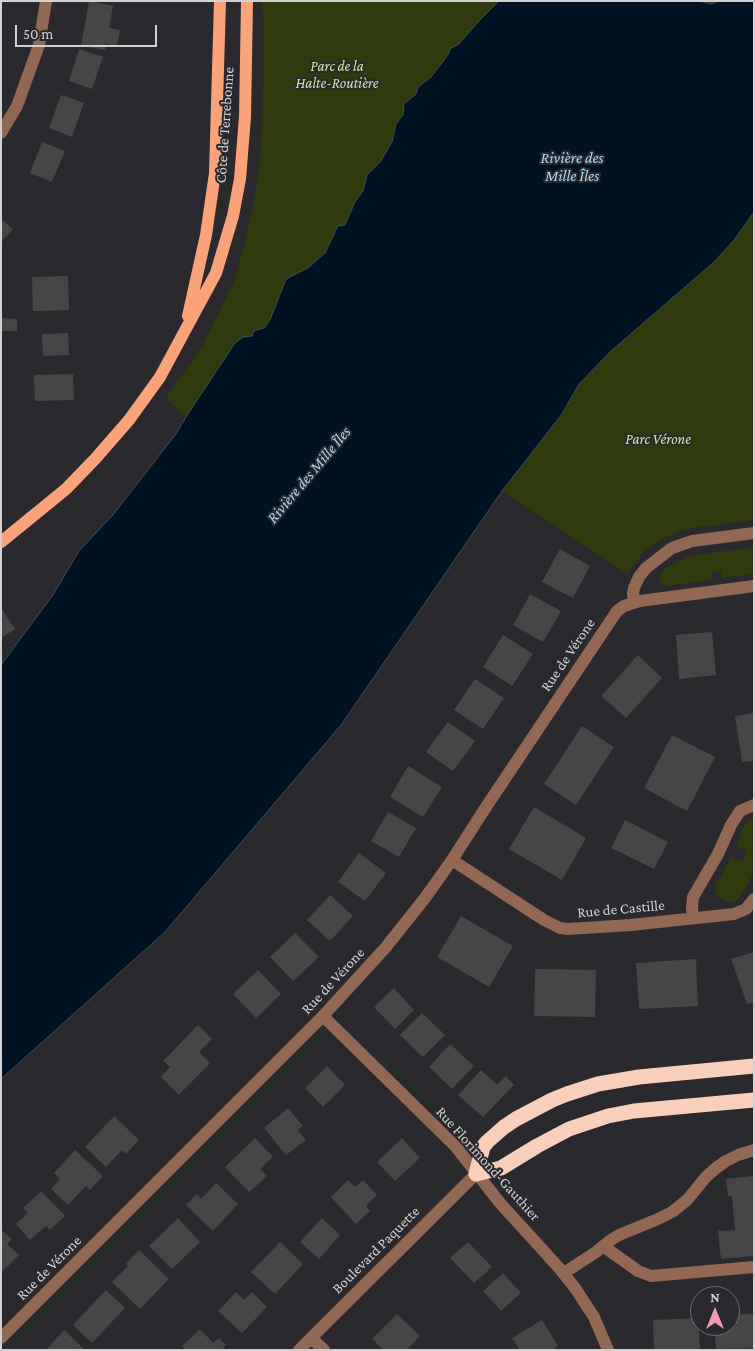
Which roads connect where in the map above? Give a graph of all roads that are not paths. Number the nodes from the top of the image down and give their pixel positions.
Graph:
1 (46, 1) edge
2 (220, 1) edge
3 (247, 1) edge
4 (1, 133) edge
5 (184, 331) junction
6 (754, 533) edge
7 (1, 542) edge
8 (754, 586) edge
9 (634, 602) junction
10 (754, 805) edge
11 (452, 860) junction
12 (754, 899) edge
13 (693, 918) junction
14 (323, 1016) junction
15 (754, 1066) edge
16 (754, 1100) edge
17 (754, 1150) edge
18 (476, 1174) junction
19 (604, 1246) junction
20 (754, 1267) edge
21 (564, 1273) junction
22 (1, 1338) edge
23 (310, 1338) junction
24 (299, 1350) edge
25 (324, 1350) edge
26 (608, 1350) edge

1 - 4 street
2 - 5 main road, Côte de Terrebonne
3 - 5 main road, Côte de Terrebonne
5 - 7 main road, Côte de Terrebonne
6 - 9 street
8 - 9 street, Rue de Vérone
9 - 11 street, Rue de Vérone
10 - 13 street
11 - 13 street, Rue de Castille
11 - 14 street, Rue de Vérone
12 - 13 street, Rue de Castille
14 - 18 street, Rue Florimond-Gauthier
14 - 22 street, Rue de Vérone
15 - 18 highway
16 - 18 highway
17 - 19 street
18 - 21 street, Rue Florimond-Gauthier
18 - 23 street, Boulevard Paquette
19 - 20 street
19 - 21 street
21 - 26 street, Rue Florimond-Gauthier
23 - 24 street, Boulevard Paquette
23 - 25 street

